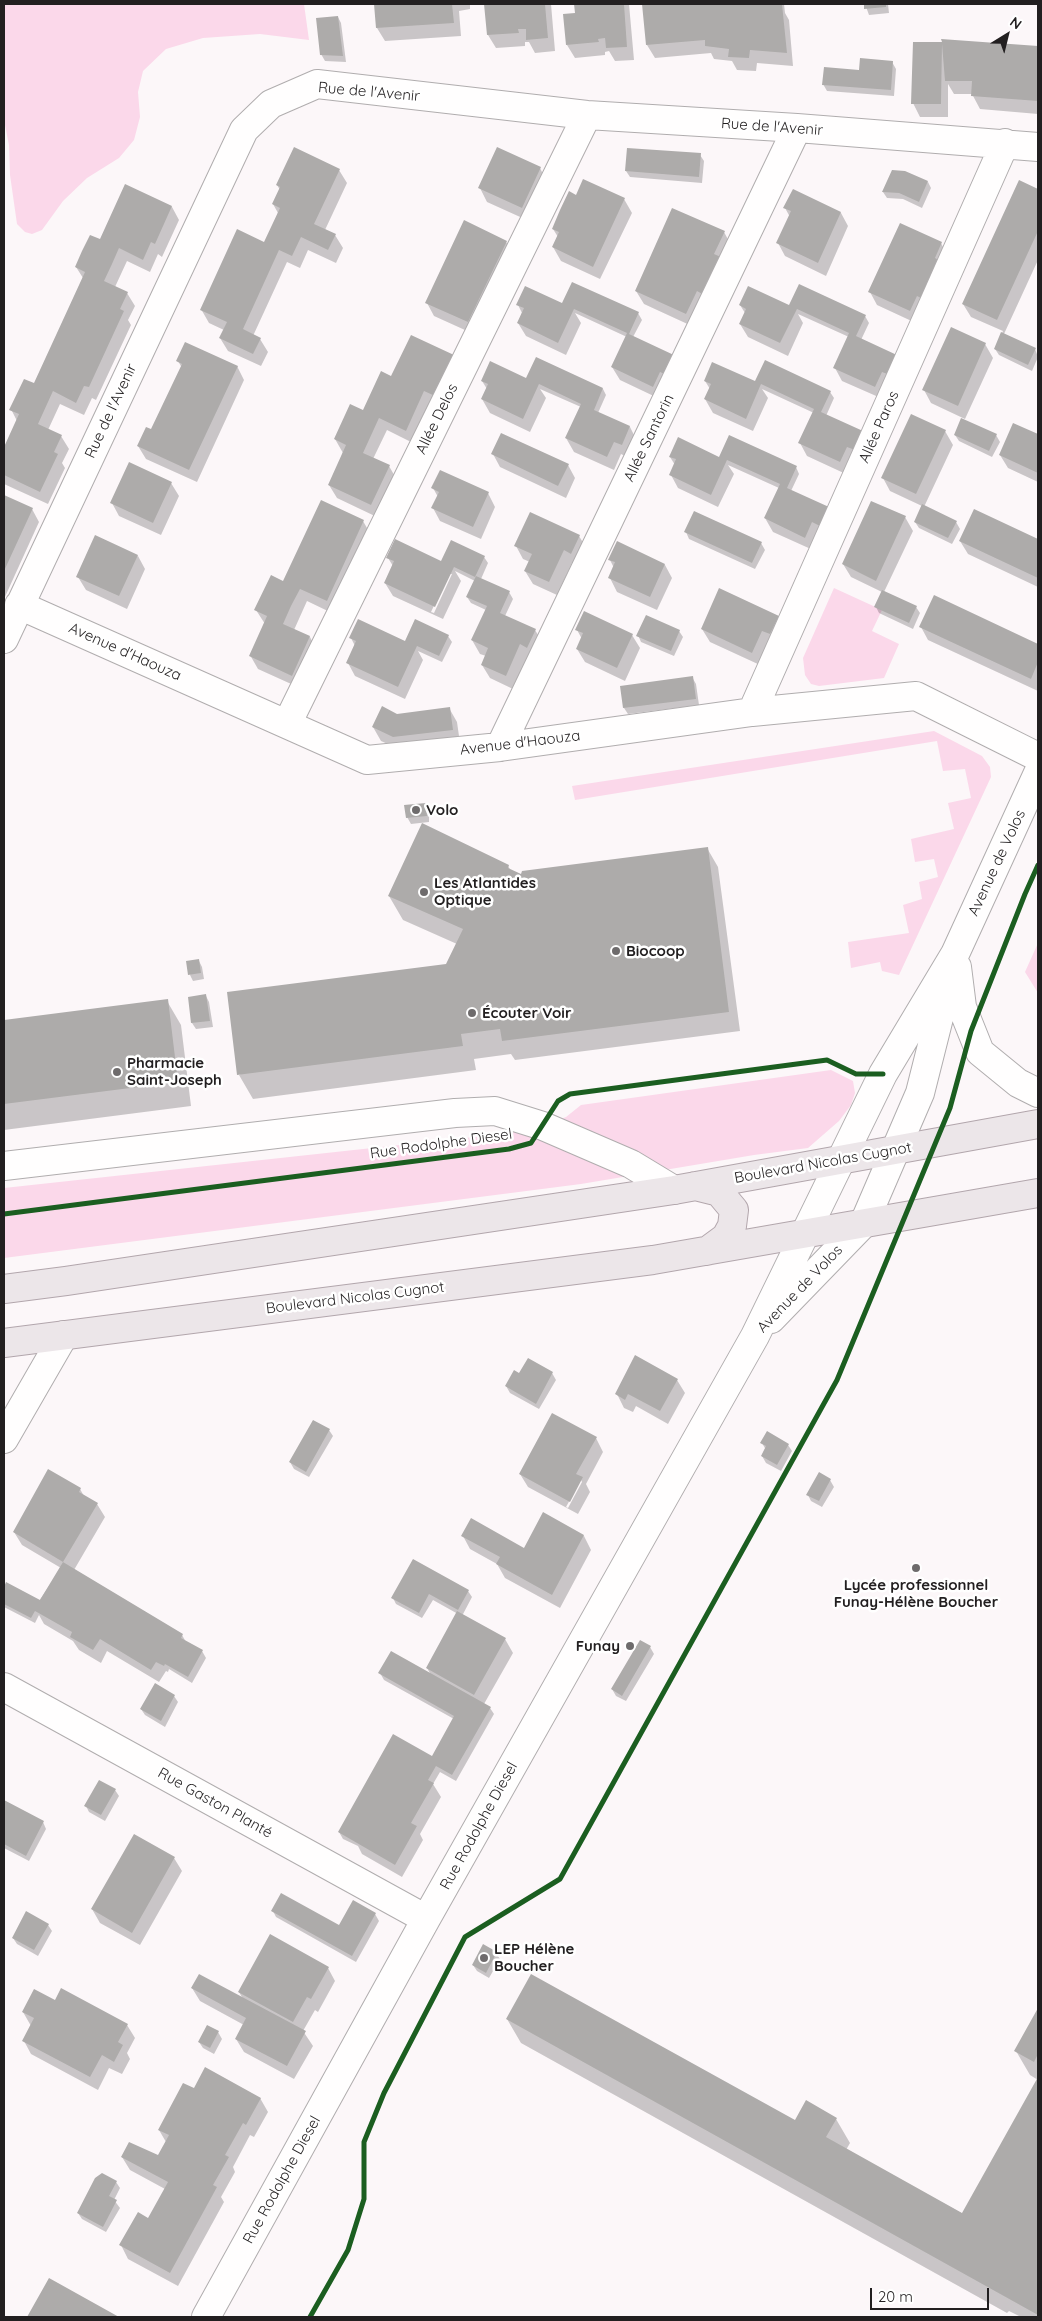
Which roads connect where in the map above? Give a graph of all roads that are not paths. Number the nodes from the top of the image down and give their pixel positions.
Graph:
1 (587, 115) junction
2 (797, 128) junction
3 (1005, 143) junction
4 (1038, 147) edge
5 (19, 605) junction
6 (4, 639) edge
7 (752, 712) junction
8 (287, 724) junction
9 (500, 747) junction
10 (1038, 757) edge
11 (1038, 773) edge
12 (955, 954) junction
13 (1038, 1093) edge
14 (1038, 1124) edge
15 (896, 1150) junction
16 (840, 1160) junction
17 (4, 1166) edge
18 (685, 1188) junction
19 (1038, 1193) edge
20 (864, 1224) junction
21 (804, 1234) junction
22 (707, 1251) junction
23 (4, 1288) edge
24 (64, 1335) junction
25 (755, 1336) junction
26 (4, 1343) edge
27 (4, 1439) edge
28 (4, 1687) edge
29 (426, 1919) junction
30 (206, 2317) edge

1 - 2 street, Rue de l'Avenir
1 - 5 street, Rue de l'Avenir
1 - 8 street, Allée Delos
2 - 3 street, Rue de l'Avenir
2 - 9 street, Allée Santorin
3 - 4 street, Rue de l'Avenir
3 - 7 street, Allée Paros
5 - 6 street, Rue de l'Avenir
5 - 8 street, Avenue d'Haouza
7 - 9 street, Avenue d'Haouza
7 - 10 street, Avenue d'Haouza
8 - 9 street, Avenue d'Haouza
11 - 12 street, Avenue de Volos
12 - 13 street
12 - 15 street, Avenue de Volos
12 - 16 street, Avenue de Volos
14 - 15 main road, Boulevard Nicolas Cugnot
15 - 16 main road, Boulevard Nicolas Cugnot
15 - 20 street, Avenue de Volos
16 - 18 main road, Boulevard Nicolas Cugnot
16 - 21 street, Avenue de Volos
17 - 18 street, Rue Rodolphe Diesel
18 - 22 main road, Boulevard Nicolas Cugnot
18 - 23 main road, Boulevard Nicolas Cugnot
19 - 20 main road, Boulevard Nicolas Cugnot
20 - 21 main road, Boulevard Nicolas Cugnot
20 - 25 street, Avenue de Volos
21 - 22 main road, Boulevard Nicolas Cugnot
21 - 25 street, Avenue de Volos
22 - 24 main road, Boulevard Nicolas Cugnot
24 - 26 main road, Boulevard Nicolas Cugnot
24 - 27 street
25 - 29 street, Rue Rodolphe Diesel
28 - 29 street, Rue Gaston Planté
29 - 30 street, Rue Rodolphe Diesel

